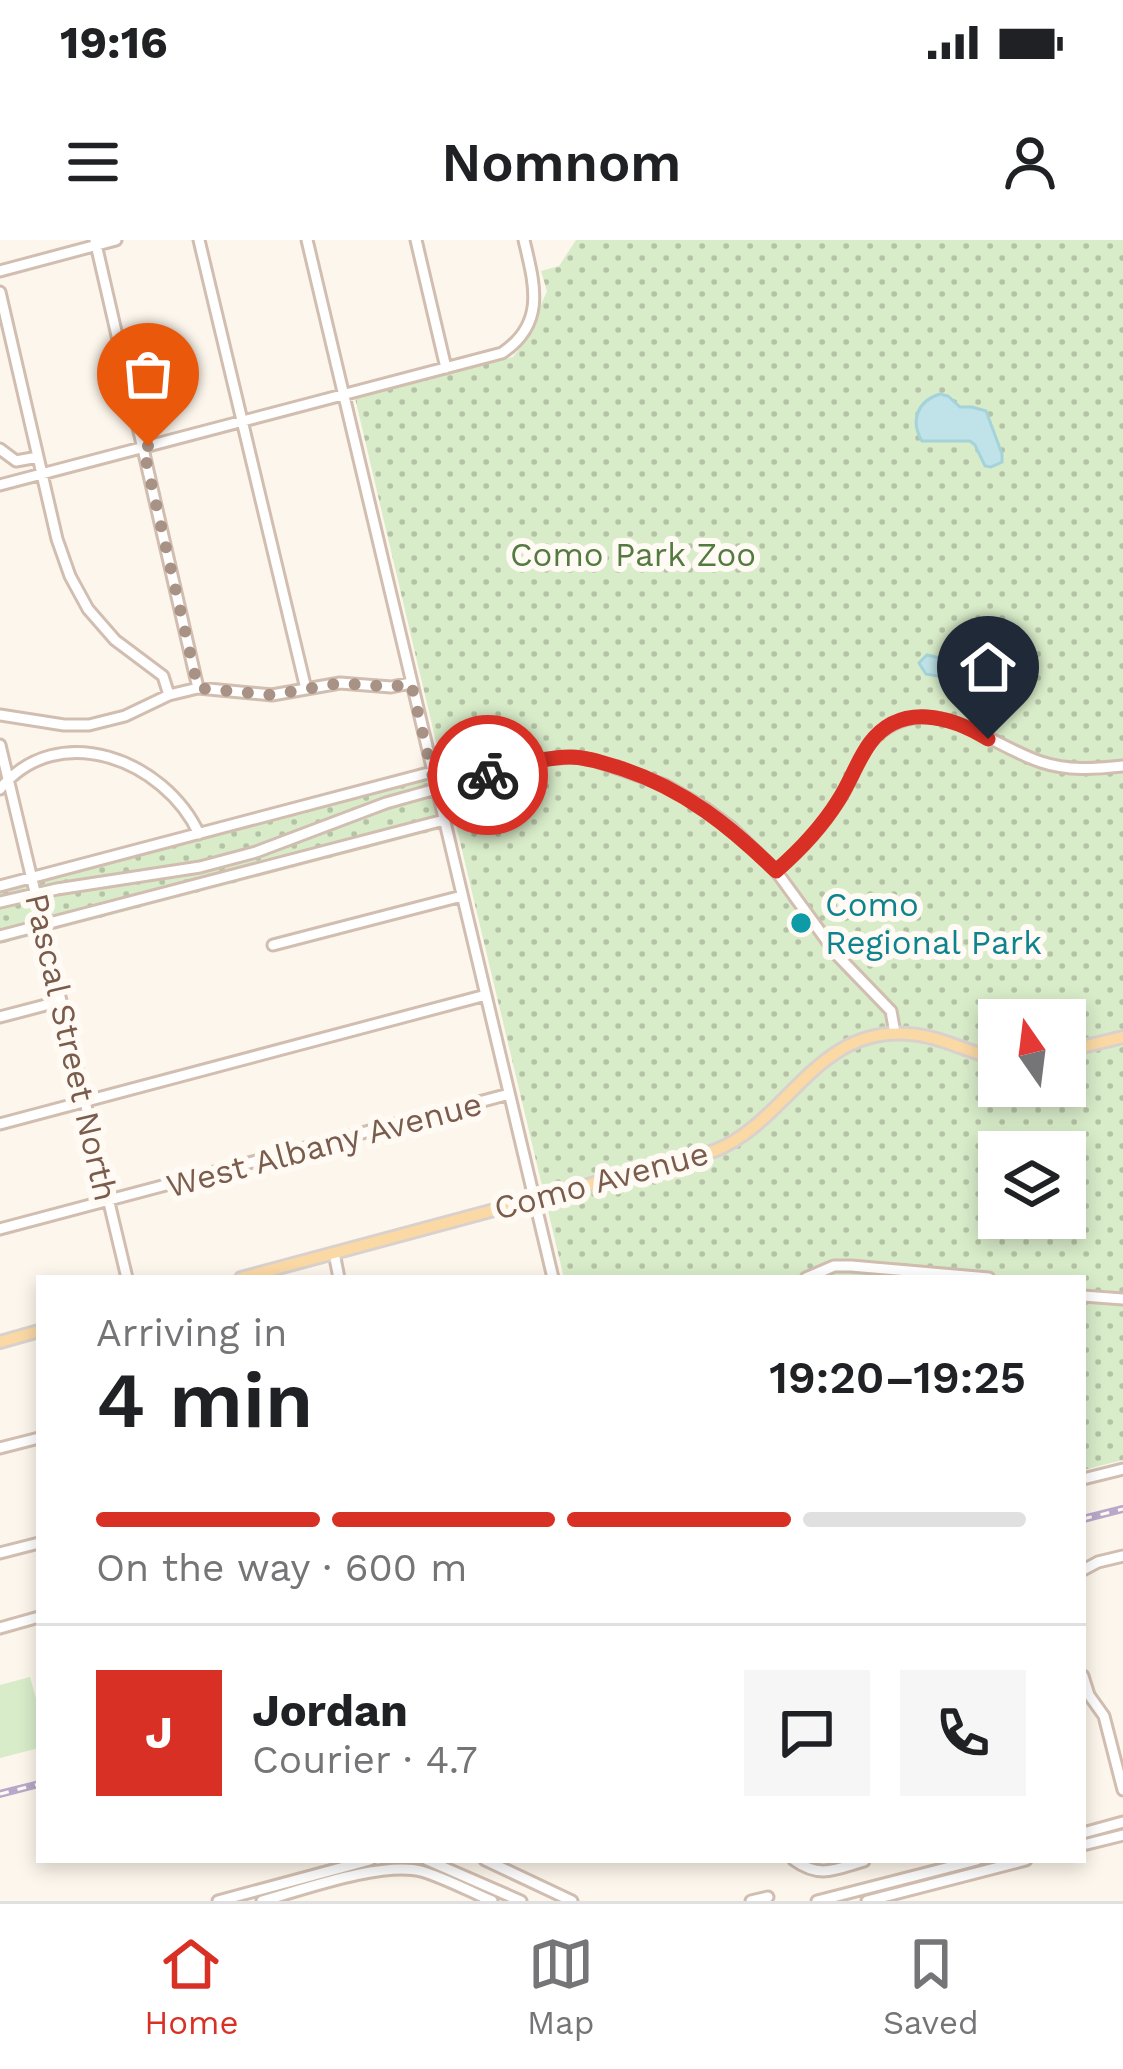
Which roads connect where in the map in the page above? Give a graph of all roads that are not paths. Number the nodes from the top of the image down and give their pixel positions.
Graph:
1 (116, 240) edge
2 (199, 240) edge
3 (307, 240) edge
4 (416, 240) edge
5 (524, 240) edge
6 (95, 243) edge
7 (0, 271) edge
8 (0, 292) edge
9 (446, 368) junction
10 (343, 395) junction
11 (243, 421) junction
12 (143, 447) junction
13 (0, 449) edge
14 (38, 457) junction
15 (42, 474) junction
16 (0, 485) edge
17 (411, 683) junction
18 (198, 688) junction
19 (307, 689) junction
20 (169, 694) junction
21 (0, 715) edge
22 (0, 746) edge
23 (1123, 766) edge
24 (432, 772) junction
25 (4, 784) edge
26 (436, 790) junction
27 (444, 820) junction
28 (199, 833) junction
29 (776, 871) junction
30 (32, 878) junction
31 (0, 886) edge
32 (35, 893) junction
33 (462, 896) junction
34 (0, 902) edge
35 (43, 924) junction
36 (0, 936) edge
37 (274, 946) dead end
38 (485, 995) junction
39 (62, 1001) junction
40 (0, 1017) edge
41 (895, 1033) junction
42 (1123, 1037) edge
43 (1086, 1047) edge
44 (978, 1052) edge
45 (509, 1094) junction
46 (85, 1102) junction
47 (0, 1124) edge
48 (533, 1198) junction
49 (108, 1201) junction
50 (0, 1229) edge
51 (334, 1253) junction
52 (126, 1275) edge
53 (252, 1275) edge
54 (339, 1275) edge
55 (552, 1275) edge
56 (813, 1275) edge
57 (954, 1275) edge
58 (1086, 1296) edge
59 (1123, 1299) edge
60 (36, 1332) edge
61 (0, 1342) edge
62 (36, 1439) edge
63 (0, 1448) edge
64 (1123, 1469) edge
65 (1086, 1478) edge
66 (36, 1544) edge
67 (0, 1553) edge
68 (1123, 1556) edge
69 (1086, 1568) edge
70 (36, 1618) edge
71 (0, 1628) edge
72 (1086, 1686) edge
73 (1123, 1790) edge
74 (1123, 1822) edge
75 (1086, 1832) edge
76 (1123, 1835) edge
77 (1086, 1844) edge
78 (359, 1863) edge
79 (434, 1863) edge
80 (491, 1863) edge
81 (798, 1863) edge
82 (856, 1863) edge
83 (864, 1863) edge
84 (968, 1863) edge
85 (1013, 1863) edge
86 (394, 1864) edge
87 (871, 1896) edge
88 (768, 1897) dead end
89 (218, 1901) edge
90 (262, 1901) edge
91 (492, 1901) edge
92 (521, 1901) edge
93 (572, 1901) edge
94 (751, 1901) edge
95 (817, 1901) edge

1 - 6 street
2 - 11 street
3 - 10 street
4 - 9 street
5 - 9 street
6 - 7 street
6 - 12 street
8 - 14 street
9 - 10 street
10 - 11 street
10 - 17 street
11 - 12 street
11 - 19 street
12 - 15 street
12 - 18 street
13 - 14 street
14 - 15 street
15 - 16 street
15 - 20 street
17 - 19 street
17 - 24 street
18 - 19 street
18 - 20 street
20 - 21 street
22 - 25 street, Pascal Street North
23 - 29 street
24 - 26 street
24 - 28 street
25 - 28 street
25 - 30 street, Pascal Street North
26 - 27 street
26 - 29 street
26 - 32 street
27 - 33 street
27 - 35 street
28 - 30 street
29 - 41 street
30 - 31 street
30 - 32 street, Pascal Street North
32 - 34 street
32 - 35 street, Pascal Street North
33 - 37 street
33 - 38 street
35 - 36 street
35 - 39 street, Pascal Street North
38 - 45 street
38 - 46 street
39 - 40 street
39 - 46 street, Pascal Street North
41 - 44 main road, Como Avenue
41 - 48 main road, Como Avenue
42 - 43 main road
45 - 48 street
45 - 49 street, West Albany Avenue
46 - 47 street
46 - 49 street, Pascal Street North
48 - 51 main road, Como Avenue
48 - 55 street
49 - 50 street, West Albany Avenue
49 - 52 street, Pascal Street North
51 - 53 main road, Como Avenue
51 - 54 street
56 - 57 street
58 - 59 street
60 - 61 main road
62 - 63 street
64 - 65 street
66 - 67 street
68 - 69 street
70 - 71 street
72 - 73 street
74 - 75 street
76 - 77 street
78 - 89 street
79 - 92 street
80 - 93 street
81 - 82 street
83 - 87 street
84 - 87 street
85 - 87 street
86 - 90 street
86 - 91 street
87 - 95 street
88 - 94 street

